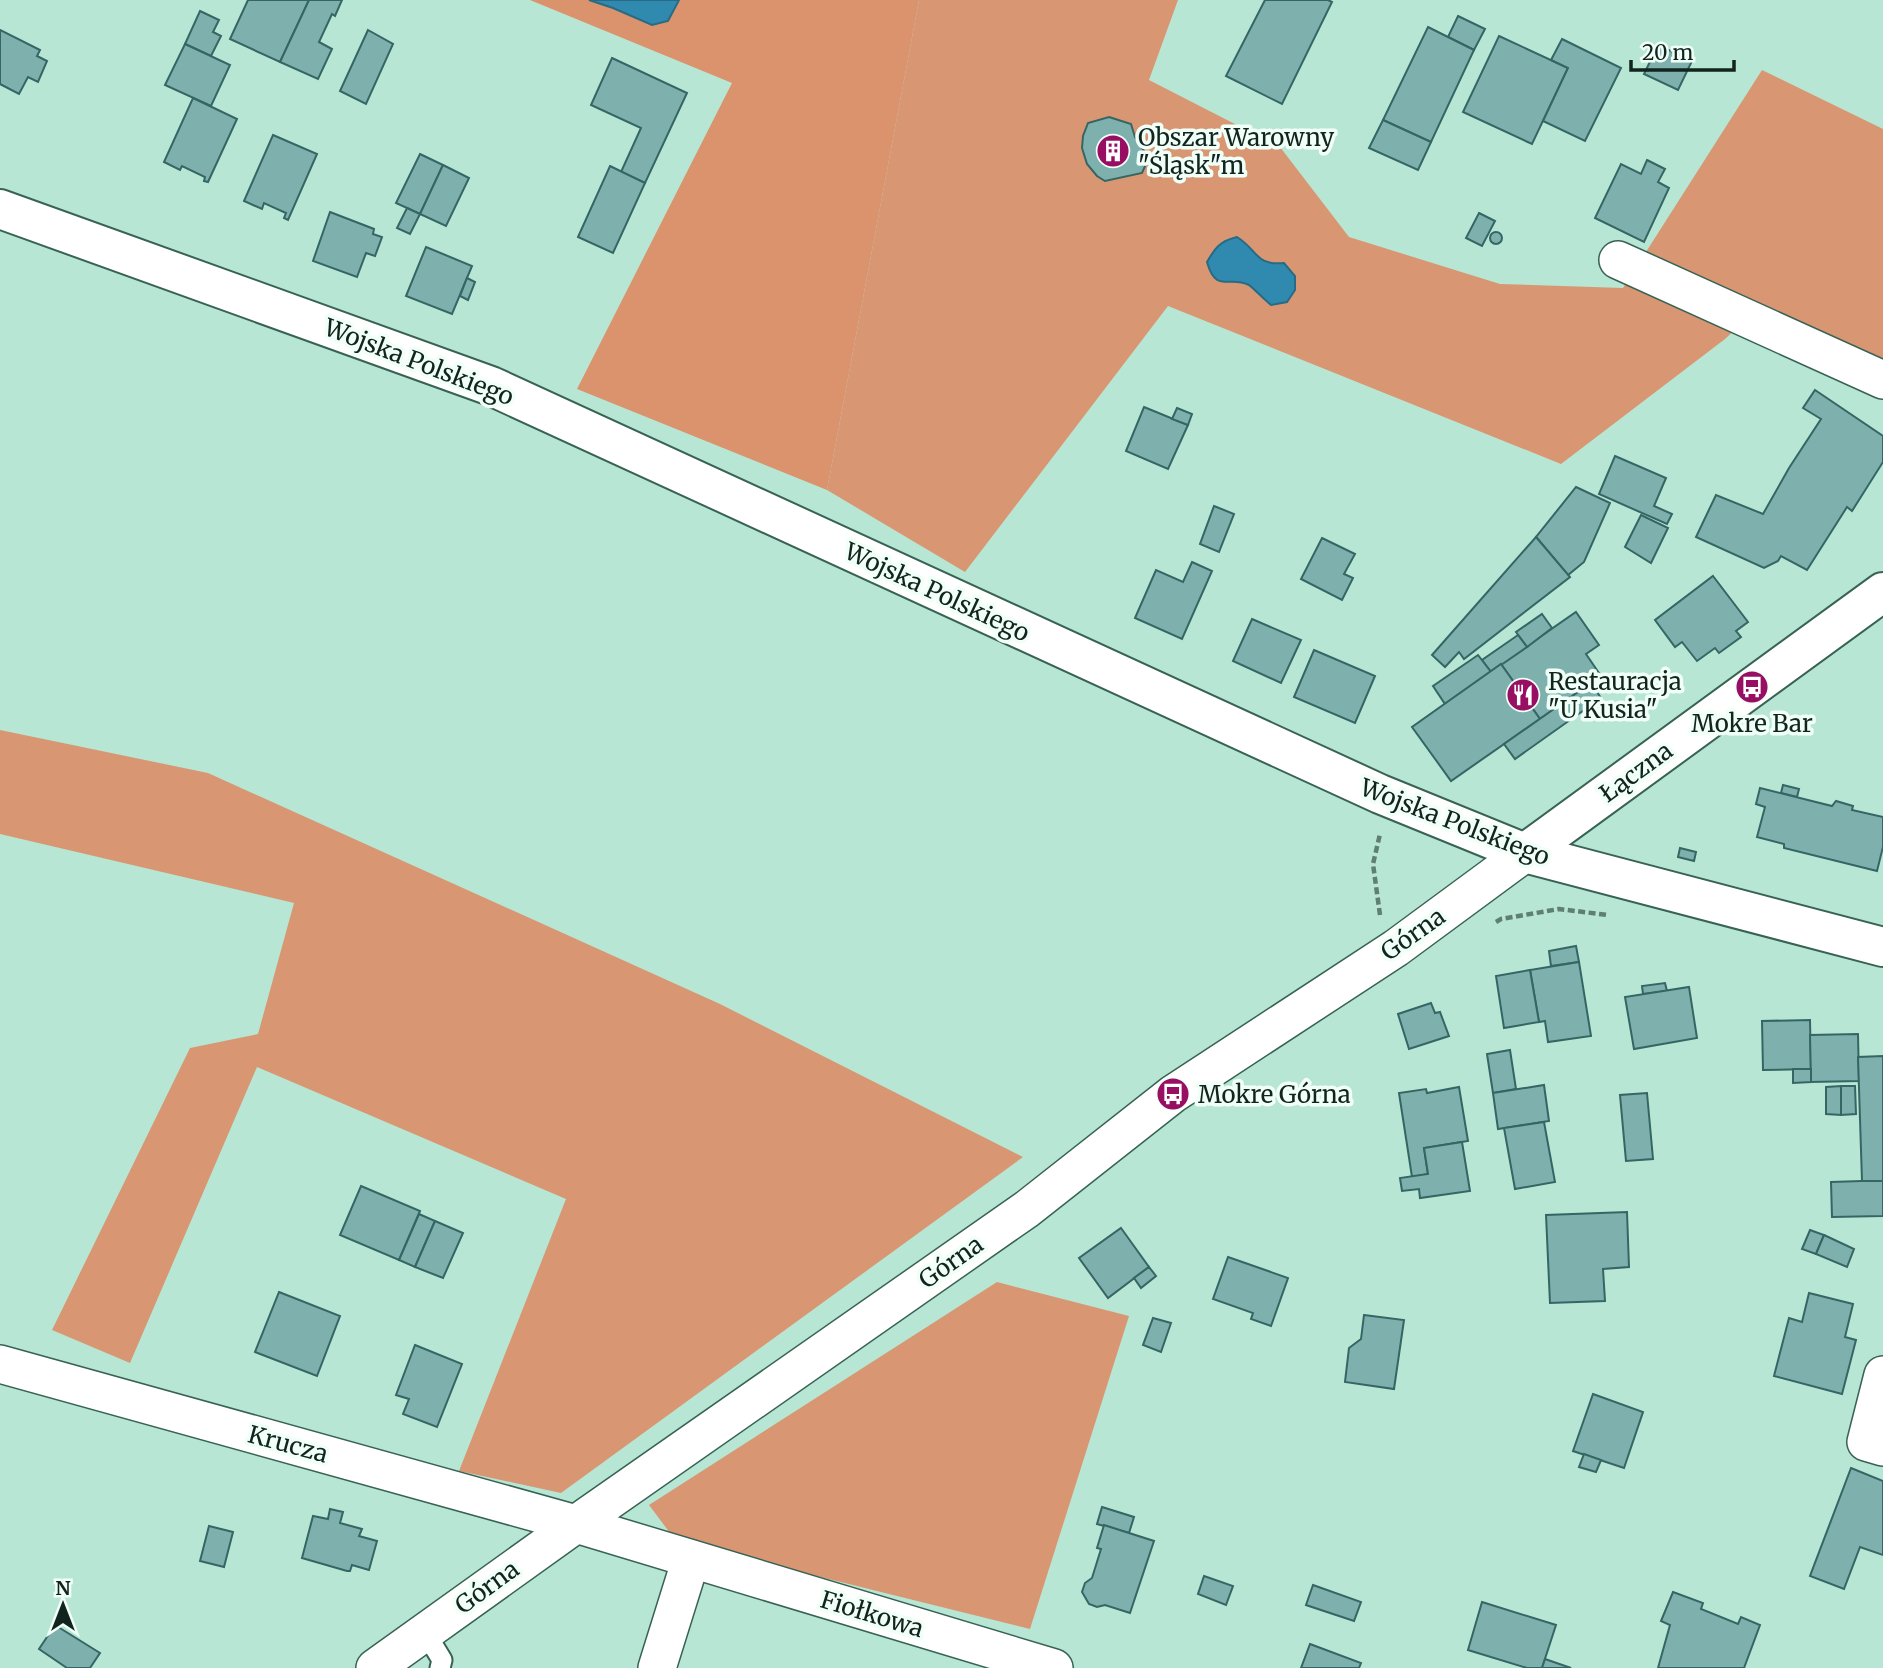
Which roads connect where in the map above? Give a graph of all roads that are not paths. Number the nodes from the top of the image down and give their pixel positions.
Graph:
1 (0, 209) edge
2 (1619, 260) dead end
3 (1883, 380) edge
4 (1883, 592) edge
5 (1525, 853) junction
6 (1883, 947) edge
7 (0, 1364) edge
8 (1883, 1374) edge
9 (1883, 1447) edge
10 (576, 1524) junction
11 (691, 1559) junction
12 (425, 1632) junction
13 (375, 1668) edge
14 (440, 1668) edge
15 (657, 1668) edge
16 (1054, 1668) edge

1 - 5 street, Wojska Polskiego
2 - 3 street
4 - 5 street, Łączna
5 - 6 street, Wojska Polskiego
5 - 10 street, Górna
7 - 10 street, Krucza
8 - 9 street
10 - 11 street, Fiołkowa
10 - 12 street, Górna
11 - 15 street
11 - 16 street, Fiołkowa
12 - 13 street, Górna
12 - 14 lane

